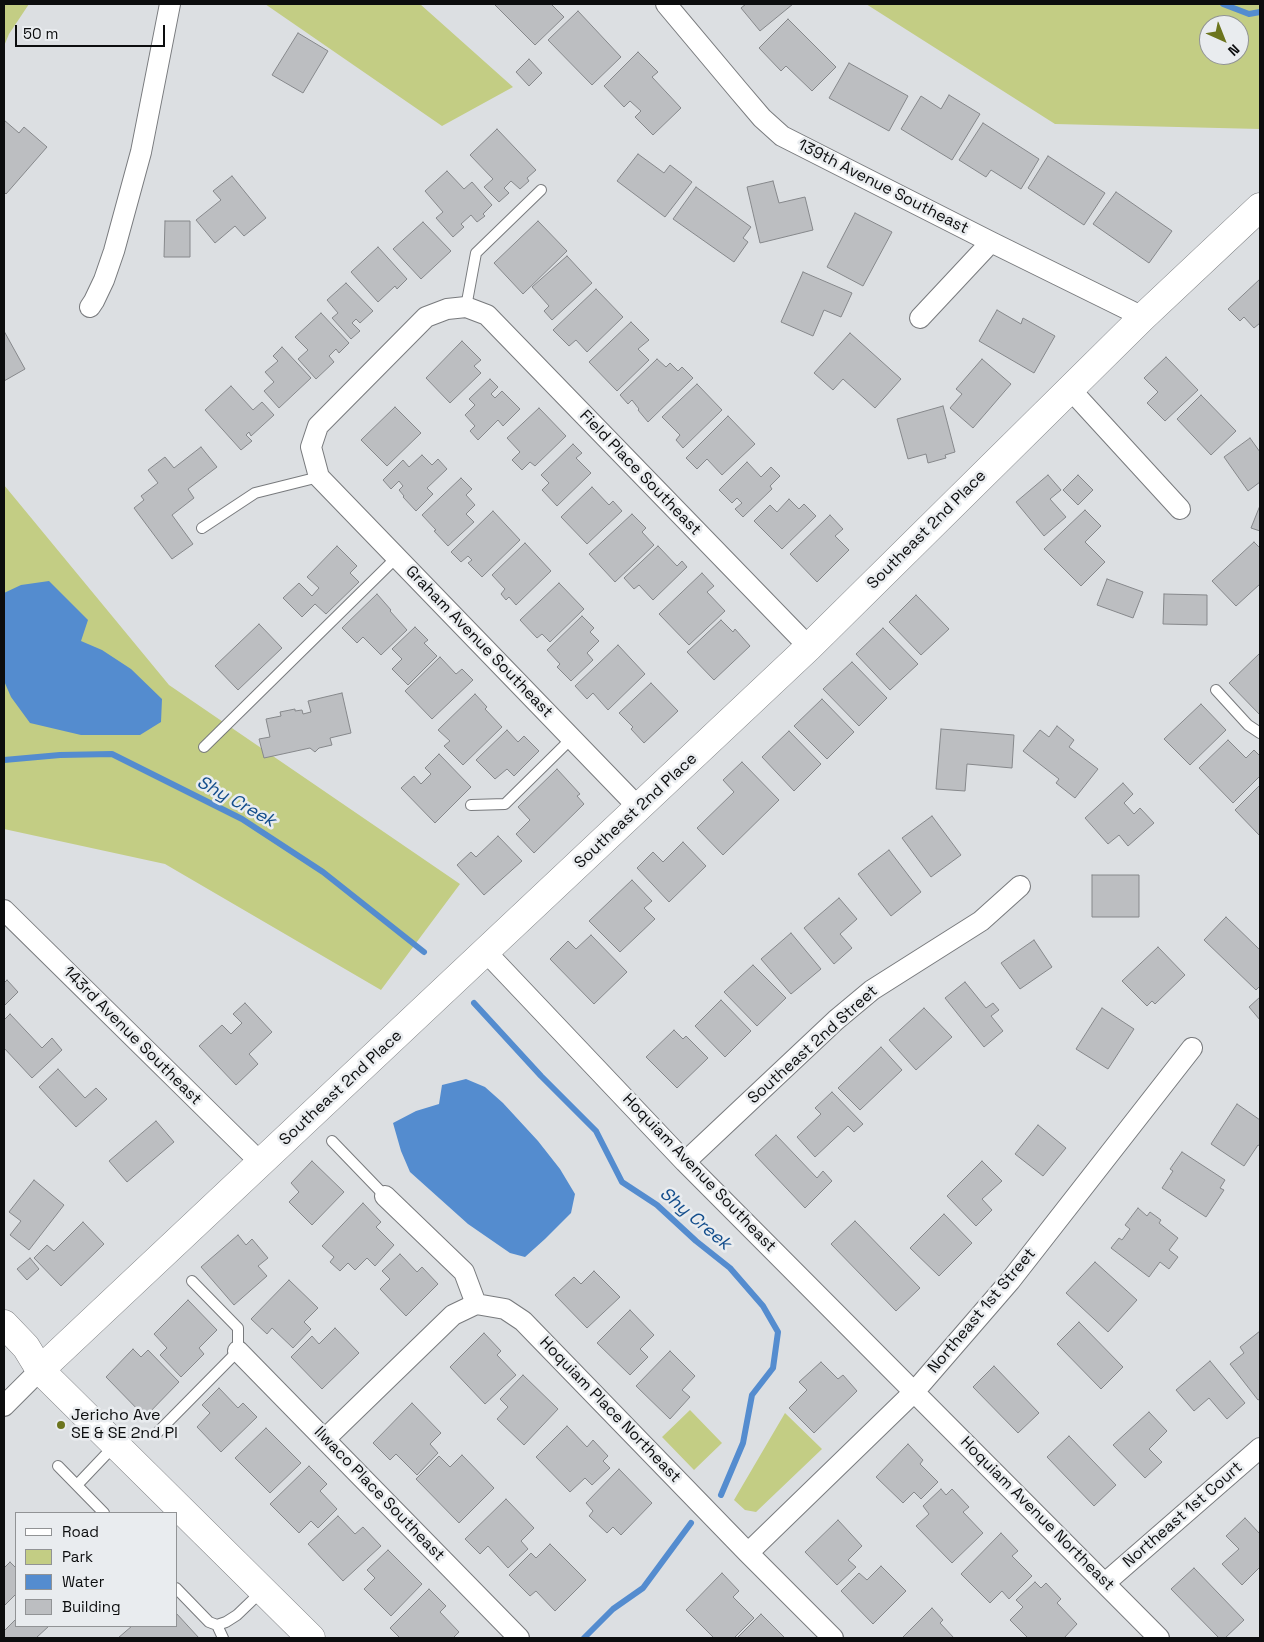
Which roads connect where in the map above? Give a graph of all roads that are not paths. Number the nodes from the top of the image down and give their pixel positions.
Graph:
1 (170, 4) edge
2 (666, 4) edge
3 (541, 190) dead end
4 (1260, 208) edge
5 (991, 242) junction
6 (90, 307) dead end
7 (466, 307) junction
8 (1143, 317) junction
9 (920, 318) dead end
10 (1070, 389) junction
11 (319, 477) junction
12 (1180, 509) dead end
13 (202, 528) dead end
14 (396, 557) junction
15 (809, 647) junction
16 (1216, 690) dead end
17 (1260, 733) edge
18 (572, 738) junction
19 (204, 747) dead end
20 (471, 805) dead end
21 (639, 808) junction
22 (1020, 886) dead end
23 (4, 910) edge
24 (486, 952) junction
25 (1192, 1048) dead end
26 (332, 1141) dead end
27 (686, 1162) junction
28 (261, 1163) junction
29 (385, 1196) joint
30 (192, 1281) dead end
31 (476, 1304) junction
32 (4, 1324) edge
33 (238, 1351) junction
34 (34, 1358) junction
35 (914, 1392) junction
36 (4, 1406) edge
37 (157, 1433) dead end
38 (325, 1439) junction
39 (116, 1445) junction
40 (1260, 1448) edge
41 (58, 1466) dead end
42 (77, 1485) junction
43 (103, 1512) edge
44 (748, 1553) junction
45 (1106, 1583) junction
46 (178, 1590) edge
47 (262, 1590) junction
48 (217, 1625) junction
49 (223, 1638) edge
50 (311, 1638) edge
51 (519, 1638) edge
52 (833, 1638) edge
53 (1159, 1638) edge

1 - 6 street
2 - 5 street, 139th Avenue Southeast
3 - 7 lane
4 - 8 street, Southeast 2nd Place
5 - 8 street, 139th Avenue Southeast
5 - 9 street
7 - 11 street
7 - 15 street, Field Place Southeast
8 - 10 street, Southeast 2nd Place
10 - 12 street
10 - 15 street, Southeast 2nd Place
11 - 13 lane
11 - 14 street, Graham Avenue Southeast
14 - 18 street, Graham Avenue Southeast
14 - 19 lane
15 - 21 street, Southeast 2nd Place
16 - 17 lane
18 - 20 lane
18 - 21 street, Graham Avenue Southeast
21 - 24 street, Southeast 2nd Place
22 - 27 street, Southeast 2nd Street
23 - 28 street, 143rd Avenue Southeast
24 - 27 street, Hoquiam Avenue Southeast
24 - 28 street, Southeast 2nd Place
25 - 35 street, Northeast 1st Street
26 - 29 lane
27 - 35 street, Hoquiam Avenue Southeast
28 - 34 street, Southeast 2nd Place
29 - 31 street
30 - 33 lane
31 - 38 street
31 - 44 street, Hoquiam Place Northeast
32 - 34 street
33 - 37 lane
33 - 38 street, Ilwaco Place Southeast
34 - 36 street, Southeast 2nd Place
34 - 39 street
35 - 44 street, Northeast 1st Street
35 - 45 street, Hoquiam Avenue Northeast
38 - 51 street, Ilwaco Place Southeast
39 - 42 lane
39 - 47 street
40 - 45 street, Northeast 1st Court
41 - 42 lane
42 - 43 lane
44 - 52 street, Hoquiam Place Northeast
45 - 53 street, Hoquiam Avenue Northeast
46 - 48 lane
47 - 48 lane
47 - 50 street
48 - 49 lane

